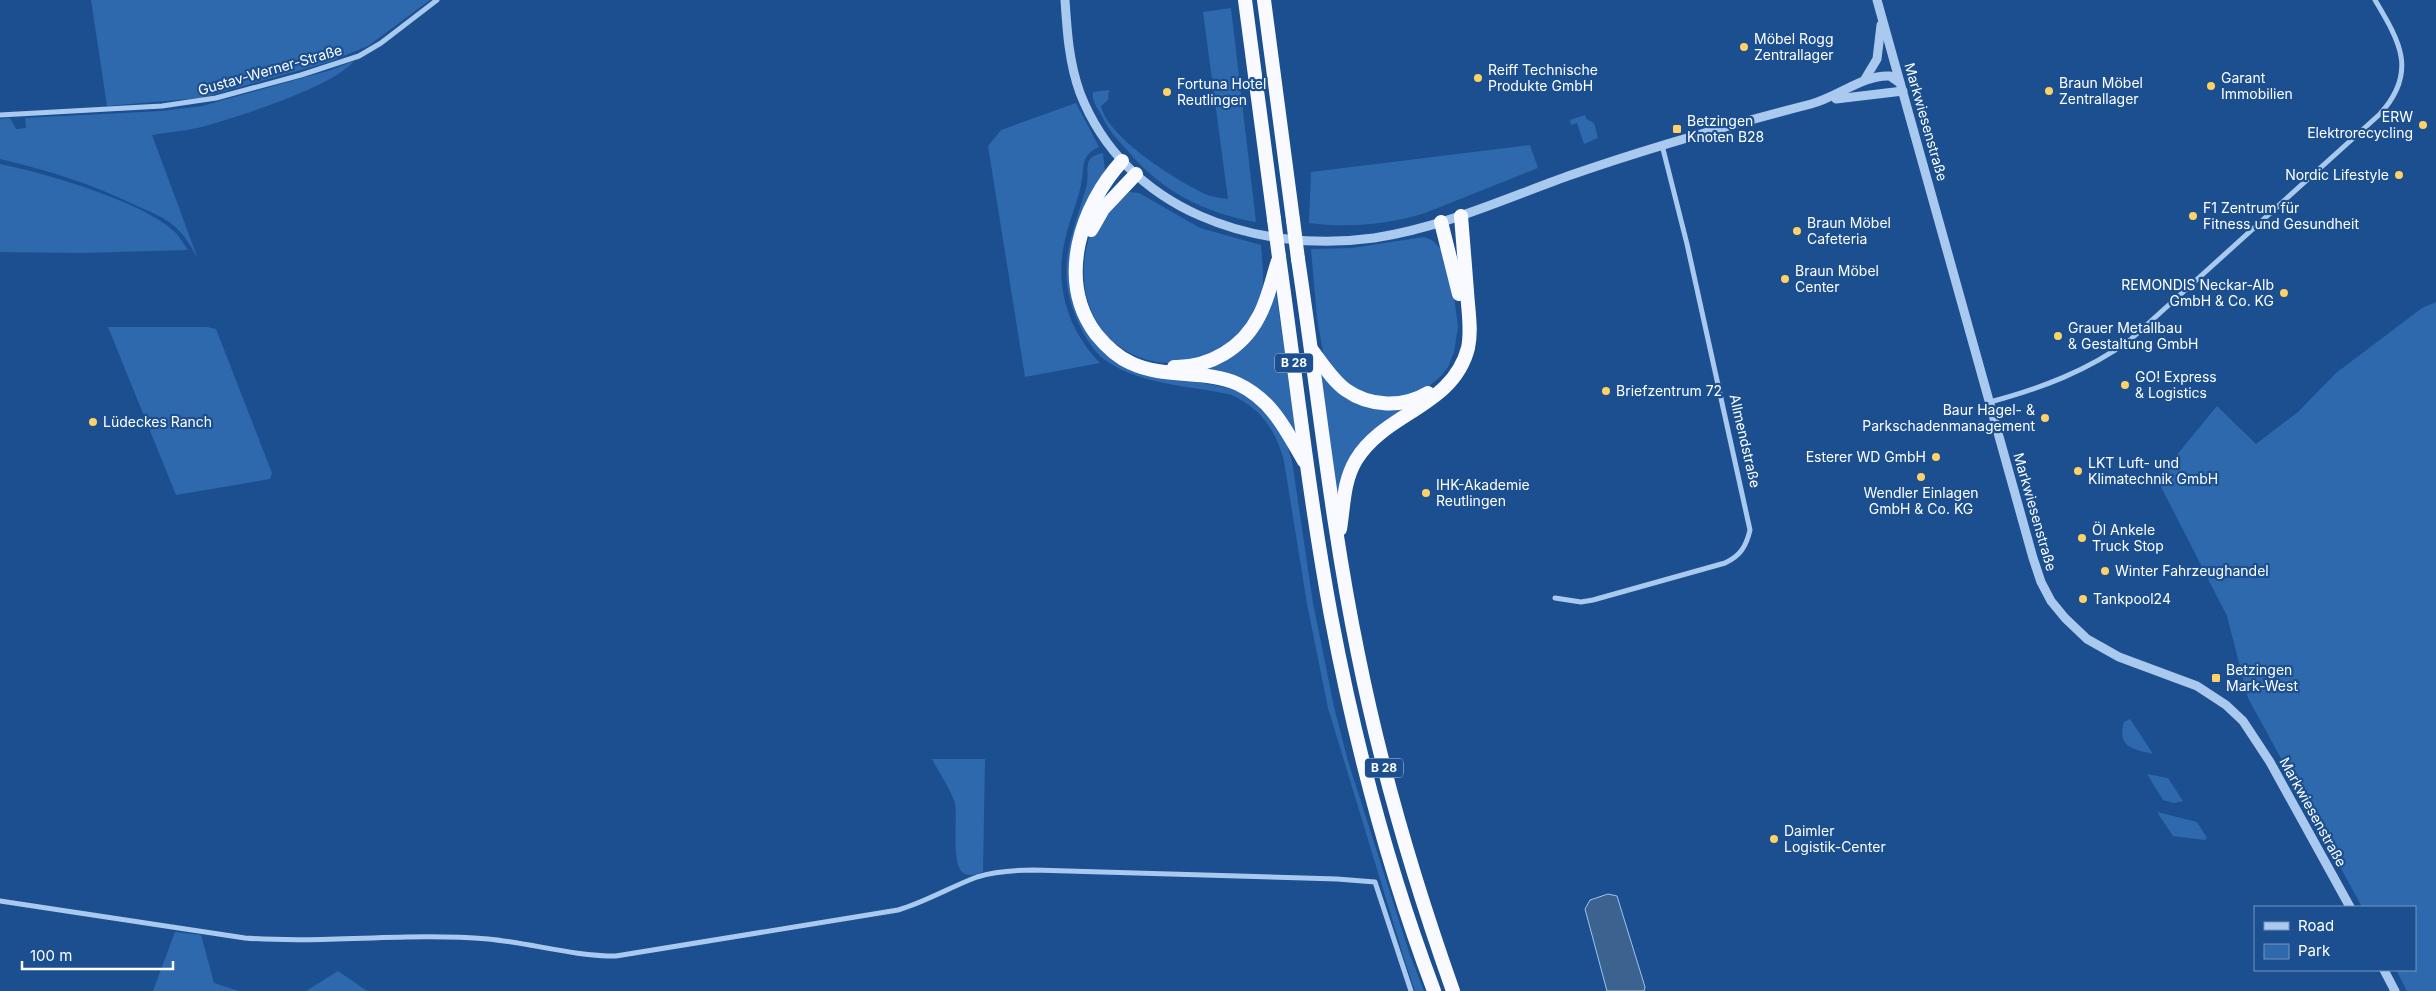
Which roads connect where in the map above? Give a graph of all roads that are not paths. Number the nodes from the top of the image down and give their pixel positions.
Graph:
1 (437, 0) edge
2 (1065, 0) edge
3 (1245, 0) edge
4 (1264, 0) edge
5 (1877, 0) edge
6 (2375, 0) edge
7 (1883, 20) junction
8 (1865, 79) junction
9 (1901, 87) junction
10 (1823, 100) junction
11 (0, 115) edge
12 (1662, 145) junction
13 (1122, 161) junction
14 (1136, 174) junction
15 (1461, 216) junction
16 (1441, 222) junction
17 (1279, 257) junction
18 (1311, 349) junction
19 (1990, 402) junction
20 (1308, 469) junction
21 (1338, 540) junction
22 (1555, 598) dead end
23 (0, 901) edge
24 (2349, 906) edge
25 (2385, 971) edge
26 (1411, 991) edge
27 (1434, 991) edge
28 (1453, 991) edge
29 (2395, 991) edge

1 - 11 street, Gustav-Werner-Straße
2 - 13 street
3 - 17 highway, B 28, bridge
4 - 18 highway, B 28, bridge
5 - 7 street, Markwiesenstraße
6 - 19 street
7 - 8 street
7 - 9 street, Markwiesenstraße
8 - 9 street
8 - 10 street
9 - 10 street
9 - 19 street, Markwiesenstraße
10 - 12 street
12 - 15 street
12 - 22 street, Allmendstraße
13 - 14 street
13 - 20 highway
14 - 16 street
14 - 17 highway
15 - 16 street
15 - 21 highway
16 - 18 highway
17 - 20 highway, B 28
18 - 21 highway, B 28
19 - 24 street, Markwiesenstraße
20 - 27 highway, B 28
21 - 28 highway, B 28
23 - 26 street
25 - 29 street

